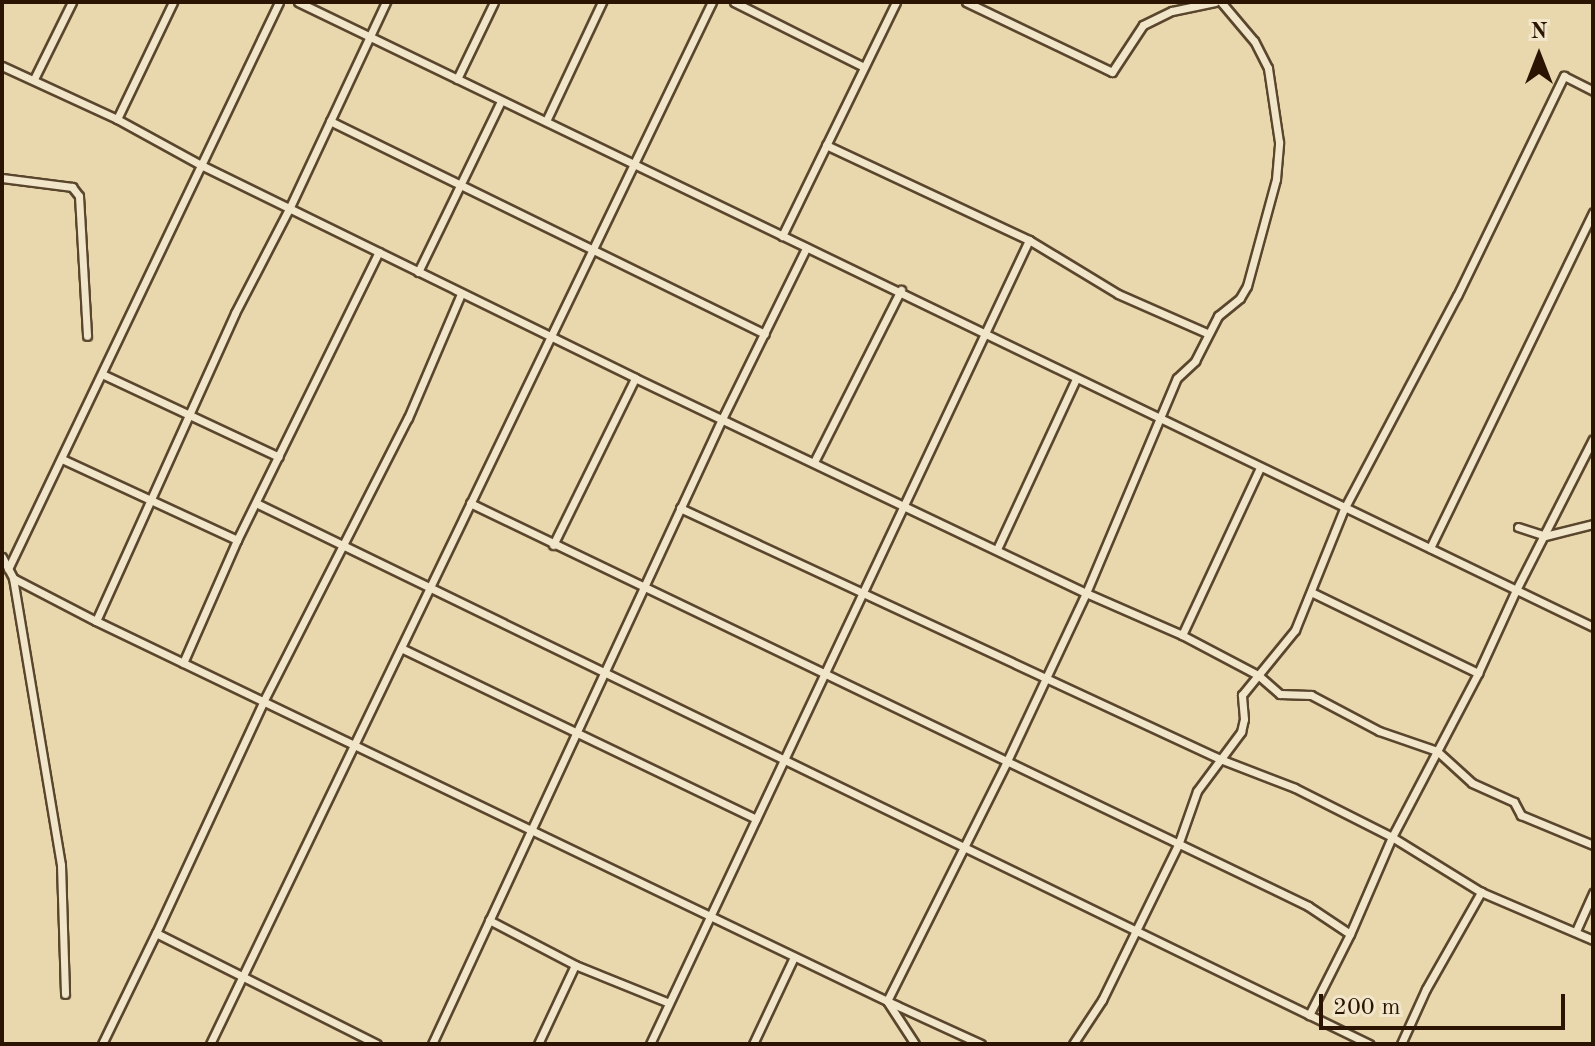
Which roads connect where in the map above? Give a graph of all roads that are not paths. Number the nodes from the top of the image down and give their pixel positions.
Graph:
1 (72, 2) edge
2 (173, 2) edge
3 (279, 2) edge
4 (298, 2) edge
5 (386, 2) edge
6 (494, 2) edge
7 (602, 2) edge
8 (712, 2) edge
9 (734, 2) edge
10 (896, 2) edge
11 (966, 2) edge
12 (1218, 2) edge
13 (369, 38) junction
14 (2, 66) edge
15 (864, 67) junction
16 (34, 79) junction
17 (457, 79) junction
18 (1593, 91) edge
19 (501, 101) junction
20 (117, 119) junction
21 (330, 121) junction
22 (546, 121) junction
23 (826, 145) junction
24 (636, 163) junction
25 (203, 166) junction
26 (2, 178) edge
27 (462, 187) junction
28 (289, 209) junction
29 (1593, 212) edge
30 (782, 236) junction
31 (1029, 240) junction
32 (806, 248) junction
33 (594, 250) junction
34 (379, 252) junction
35 (418, 272) junction
36 (901, 290) junction
37 (461, 294) junction
38 (1207, 333) junction
39 (765, 334) junction
40 (982, 334) junction
41 (87, 336) dead end
42 (551, 336) junction
43 (102, 374) junction
44 (635, 378) junction
45 (1076, 379) junction
46 (190, 414) junction
47 (722, 419) junction
48 (1161, 420) junction
49 (1593, 439) edge
50 (279, 457) junction
51 (62, 459) junction
52 (814, 462) junction
53 (1260, 468) junction
54 (151, 500) junction
55 (256, 503) junction
56 (470, 503) junction
57 (904, 505) junction
58 (680, 508) junction
59 (1344, 509) junction
60 (1593, 524) edge
61 (1518, 527) dead end
62 (1545, 536) junction
63 (237, 540) junction
64 (553, 545) junction
65 (342, 546) junction
66 (1430, 548) junction
67 (997, 549) junction
68 (2, 557) edge
69 (8, 569) junction
70 (13, 578) junction
71 (431, 587) junction
72 (643, 587) junction
73 (1516, 590) junction
74 (864, 591) junction
75 (1311, 592) junction
76 (1086, 593) junction
77 (96, 621) junction
78 (1593, 627) edge
79 (1182, 635) junction
80 (401, 648) junction
81 (183, 663) junction
82 (604, 672) junction
83 (1478, 673) junction
84 (823, 675) junction
85 (1258, 675) junction
86 (1045, 678) junction
87 (263, 702) junction
88 (575, 734) junction
89 (354, 744) junction
90 (1437, 751) junction
91 (784, 759) junction
92 (1220, 759) junction
93 (1006, 763) junction
94 (756, 819) junction
95 (529, 831) junction
96 (1392, 837) junction
97 (1178, 845) junction
98 (1593, 845) edge
99 (964, 847) junction
100 (1481, 892) junction
101 (1593, 893) edge
102 (709, 918) junction
103 (489, 920) junction
104 (1576, 931) junction
105 (156, 933) junction
106 (1135, 933) junction
107 (1350, 934) junction
108 (1593, 940) edge
109 (794, 957) junction
110 (575, 965) junction
111 (243, 977) junction
112 (65, 994) dead end
113 (887, 1001) junction
114 (669, 1003) junction
115 (1309, 1015) junction
116 (102, 1044) edge
117 (210, 1044) edge
118 (377, 1044) edge
119 (432, 1044) edge
120 (538, 1044) edge
121 (650, 1044) edge
122 (753, 1044) edge
123 (915, 1044) edge
124 (981, 1044) edge
125 (1073, 1044) edge
126 (1369, 1044) edge
127 (1401, 1044) edge

1 - 16 street
2 - 20 street
3 - 25 street
4 - 13 street
5 - 13 street
6 - 17 street
7 - 22 street
8 - 24 street
9 - 15 street
10 - 15 street
11 - 12 street
12 - 38 street
13 - 17 street
13 - 21 street
14 - 16 street
15 - 23 street
16 - 20 street
17 - 19 street
18 - 59 street
19 - 22 street
19 - 27 street
20 - 25 street
21 - 27 street
21 - 28 street
22 - 24 street
23 - 30 street
23 - 31 street
24 - 30 street
24 - 33 street
25 - 28 street
25 - 43 street
26 - 41 street
27 - 33 street
27 - 35 street
28 - 34 street
28 - 46 street
29 - 66 street
30 - 32 street
31 - 38 street
31 - 40 street
32 - 36 street
32 - 39 street
33 - 39 street
33 - 42 street
34 - 35 street
34 - 50 street
35 - 37 street
36 - 40 street
36 - 52 street
37 - 42 street
37 - 65 street
38 - 48 street
39 - 47 street
40 - 45 street
40 - 57 street
42 - 44 street
42 - 56 street
43 - 46 street
43 - 51 street
44 - 47 street
44 - 64 street
45 - 48 street
45 - 67 street
46 - 50 street
46 - 54 street
47 - 52 street
47 - 58 street
48 - 53 street
48 - 76 street
49 - 62 street
50 - 55 street
51 - 54 street
51 - 69 street
52 - 57 street
53 - 59 street
53 - 79 street
54 - 63 street
54 - 77 street
55 - 63 street
55 - 65 street
56 - 64 street
56 - 71 street
57 - 67 street
57 - 74 street
58 - 72 street
58 - 74 street
59 - 66 street
59 - 75 street
60 - 62 street
61 - 62 street
62 - 73 street
63 - 81 street
64 - 72 street
65 - 71 street
65 - 87 street
66 - 73 street
67 - 76 street
68 - 69 street
69 - 70 street
70 - 77 street
70 - 112 street
71 - 80 street
71 - 82 street
72 - 82 street
72 - 84 street
73 - 78 street
73 - 83 street
74 - 84 street
74 - 86 street
75 - 83 street
75 - 85 street
76 - 79 street
76 - 86 street
77 - 81 street
79 - 85 street
80 - 88 street
80 - 89 street
81 - 87 street
82 - 88 street
82 - 91 street
83 - 90 street
84 - 91 street
84 - 93 street
85 - 90 street
85 - 92 street
86 - 92 street
86 - 93 street
87 - 89 street
87 - 105 street
88 - 94 street
88 - 95 street
89 - 95 street
89 - 111 street
90 - 96 street
90 - 98 street
91 - 94 street
91 - 99 street
92 - 96 street
92 - 97 street
93 - 97 street
93 - 99 street
94 - 102 street
95 - 102 street
95 - 103 street
96 - 100 street
96 - 107 street
97 - 106 street
97 - 107 street
99 - 106 street
99 - 113 street
100 - 104 street
100 - 127 street
101 - 104 street
102 - 109 street
102 - 114 street
103 - 110 street
103 - 119 street
104 - 108 street
105 - 111 street
105 - 116 street
106 - 115 street
106 - 125 street
107 - 115 street
109 - 113 street
109 - 122 street
110 - 114 street
110 - 120 street
111 - 117 street
111 - 118 street
113 - 123 street
113 - 124 street
114 - 121 street
115 - 126 street

